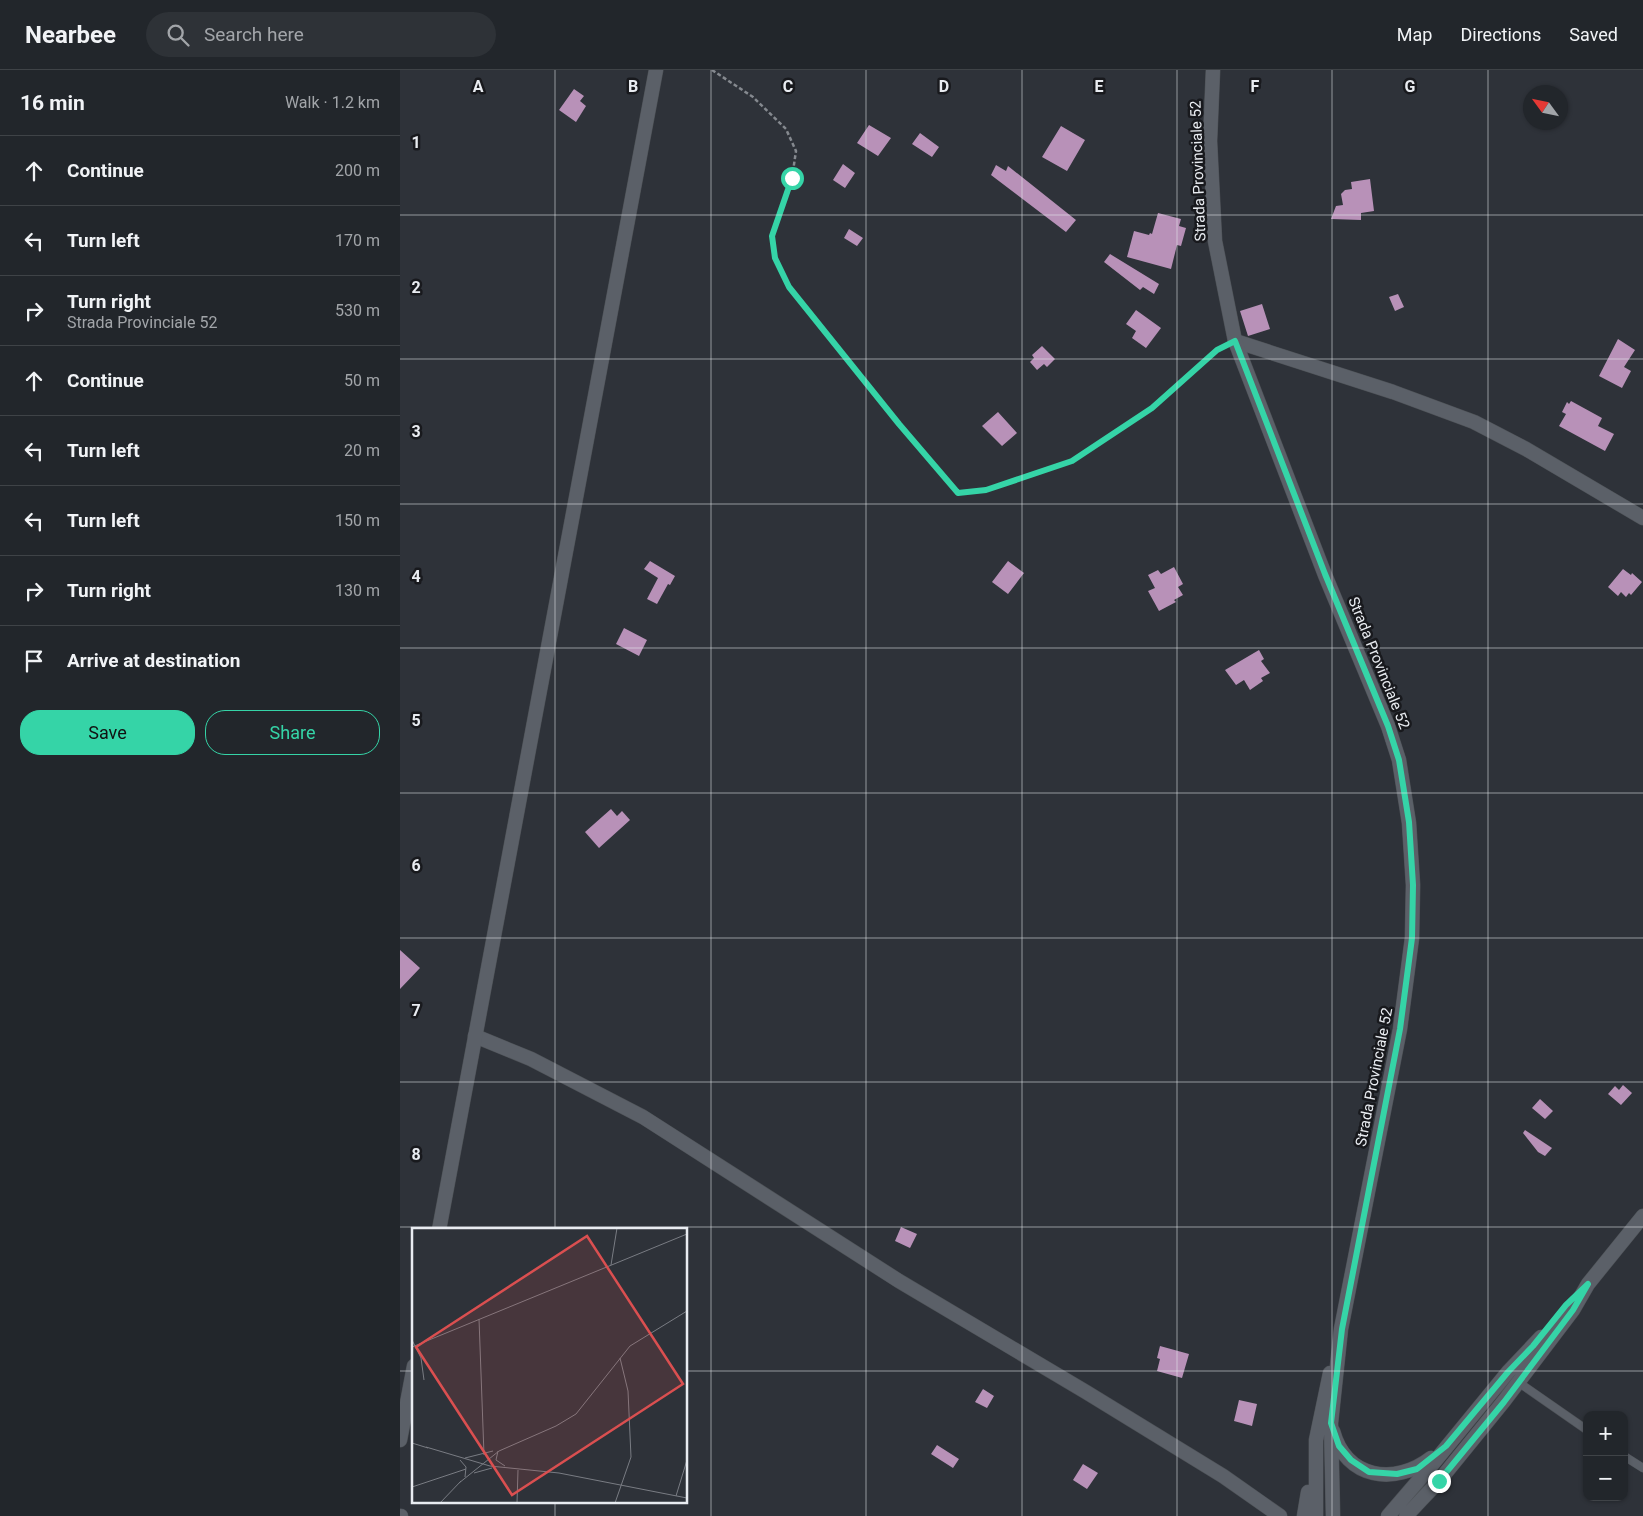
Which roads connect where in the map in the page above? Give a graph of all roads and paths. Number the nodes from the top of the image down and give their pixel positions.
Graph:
1 (656, 70) edge
2 (712, 70) edge
3 (1212, 70) edge
4 (1235, 341) junction
5 (1643, 518) edge
6 (475, 1036) junction
7 (1643, 1216) edge
8 (439, 1228) edge
9 (1588, 1284) junction
10 (1340, 1341) junction
11 (412, 1377) edge
12 (1518, 1382) junction
13 (1331, 1423) junction
14 (1583, 1427) edge
15 (400, 1440) edge
16 (1316, 1440) junction
17 (1446, 1446) junction
18 (1628, 1459) edge
19 (1643, 1468) edge
20 (1439, 1481) junction
21 (1280, 1516) edge
22 (1304, 1516) edge
23 (1316, 1516) edge
24 (1333, 1516) edge
25 (1388, 1516) edge
26 (1406, 1516) edge
27 (1419, 1516) edge

1 - 6 main road
2 - 4 path
3 - 4 main road, Strada Provinciale 52
4 - 5 main road
4 - 10 main road, Strada Provinciale 52
6 - 8 main road
6 - 21 main road
7 - 9 main road
9 - 12 main road
9 - 17 main road
10 - 13 main road
10 - 16 main road
11 - 15 main road
12 - 14 lane
12 - 20 main road
13 - 17 main road
13 - 24 main road
16 - 22 main road
16 - 23 main road
17 - 25 main road
18 - 19 lane
20 - 26 main road
20 - 27 main road

